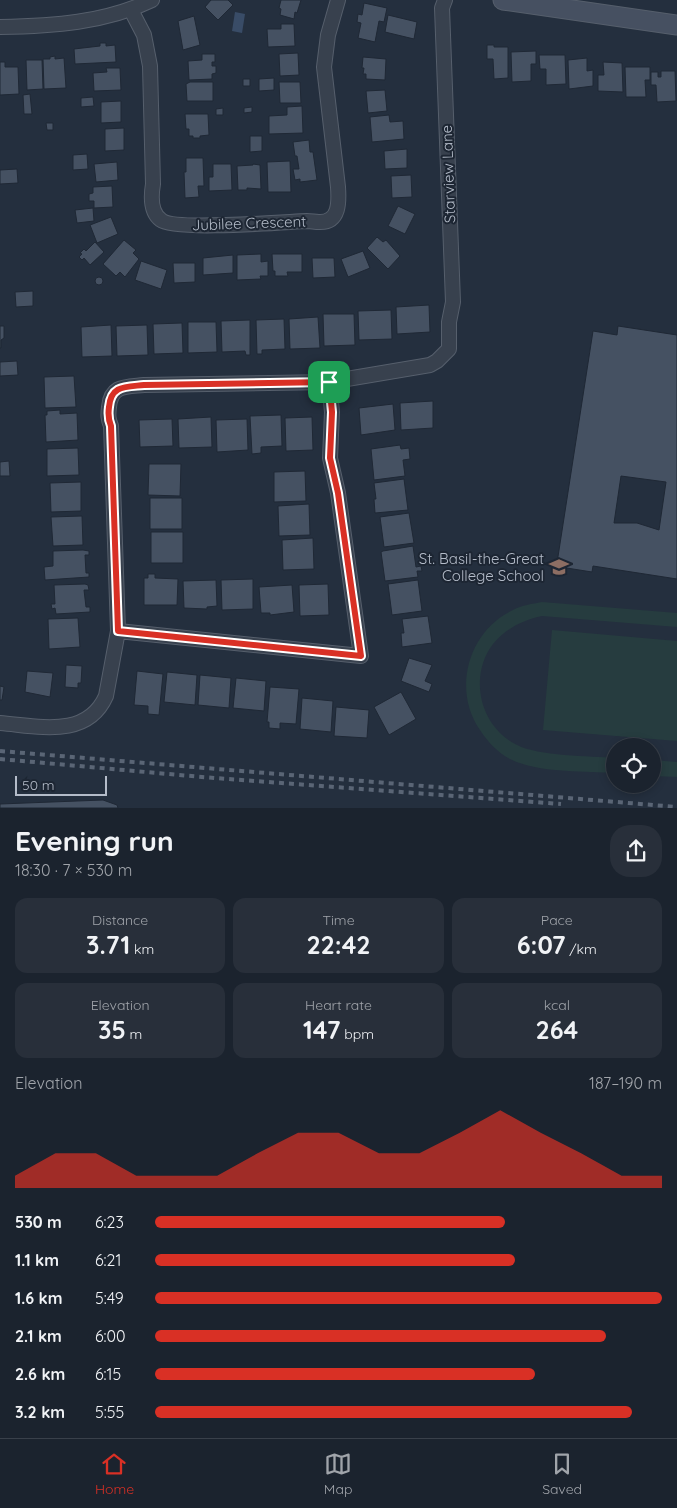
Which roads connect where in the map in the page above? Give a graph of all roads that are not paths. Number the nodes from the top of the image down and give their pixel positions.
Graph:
1 (152, 0) edge
2 (338, 0) edge
3 (446, 0) edge
4 (503, 0) edge
5 (131, 10) junction
6 (677, 25) edge
7 (0, 27) edge
8 (329, 382) junction
9 (118, 631) junction
10 (0, 724) edge

1 - 5 street
2 - 5 street, Jubilee Crescent
3 - 8 street, Starview Lane
4 - 6 main road
5 - 7 street
8 - 9 street
8 - 9 street
9 - 10 street

